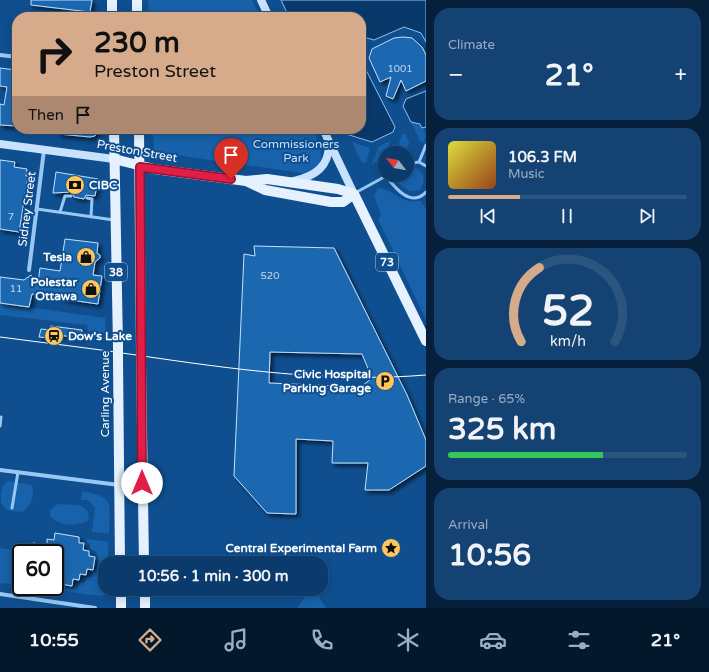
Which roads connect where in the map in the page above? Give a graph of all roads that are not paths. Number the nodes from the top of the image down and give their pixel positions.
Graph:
1 (112, 0) edge
2 (137, 0) edge
3 (261, 0) edge
4 (112, 12) edge
5 (137, 12) edge
6 (267, 12) edge
7 (0, 55) edge
8 (12, 57) edge
9 (114, 134) edge
10 (140, 134) edge
11 (326, 134) edge
12 (329, 141) junction
13 (0, 144) edge
14 (426, 144) edge
15 (44, 150) junction
16 (114, 159) junction
17 (419, 162) junction
18 (414, 163) edge
19 (426, 166) edge
20 (140, 167) junction
21 (378, 180) edge
22 (246, 181) junction
23 (292, 182) junction
24 (392, 182) edge
25 (426, 192) edge
26 (354, 194) junction
27 (71, 196) dead end
28 (87, 198) dead end
29 (37, 209) junction
30 (60, 212) junction
31 (91, 217) junction
32 (114, 220) junction
33 (29, 270) dead end
34 (424, 331) edge
35 (426, 341) edge
36 (1, 417) dead end
37 (0, 426) edge
38 (0, 470) edge
39 (18, 472) junction
40 (142, 483) junction
41 (119, 485) junction
42 (12, 508) dead end
43 (120, 556) edge
44 (144, 556) edge
45 (0, 594) edge
46 (121, 596) edge
47 (145, 596) edge
48 (64, 606) edge
49 (95, 608) edge
50 (121, 608) edge
51 (145, 608) edge

1 - 4 main road
2 - 5 main road
3 - 6 main road
7 - 8 street
9 - 16 main road, Carling Avenue / 38
10 - 20 main road, 38
11 - 12 main road
12 - 23 main road
12 - 26 main road
13 - 15 main road, Preston Street
14 - 17 lane
15 - 16 main road, Preston Street
15 - 29 street, Sidney Street
16 - 20 main road, Preston Street
16 - 32 main road, Carling Avenue / 38
17 - 18 lane
17 - 19 lane
20 - 22 main road, Preston Street
20 - 40 main road, 38, bridge
21 - 26 lane
22 - 23 main road, Preston Street
22 - 26 main road, Preston Street
23 - 26 main road, Preston Street
24 - 25 lane
26 - 34 main road, 73
27 - 30 lane
28 - 31 lane
29 - 30 lane
29 - 33 street, Sidney Street
30 - 31 lane
31 - 32 lane
32 - 41 main road, Carling Avenue / 38, bridge
34 - 35 main road, 73
36 - 37 lane
38 - 39 street
39 - 41 street
39 - 42 lane
40 - 41 street
40 - 44 main road, 38
41 - 43 main road, Carling Avenue / 38
45 - 48 street
46 - 50 main road
47 - 51 main road
48 - 49 street

